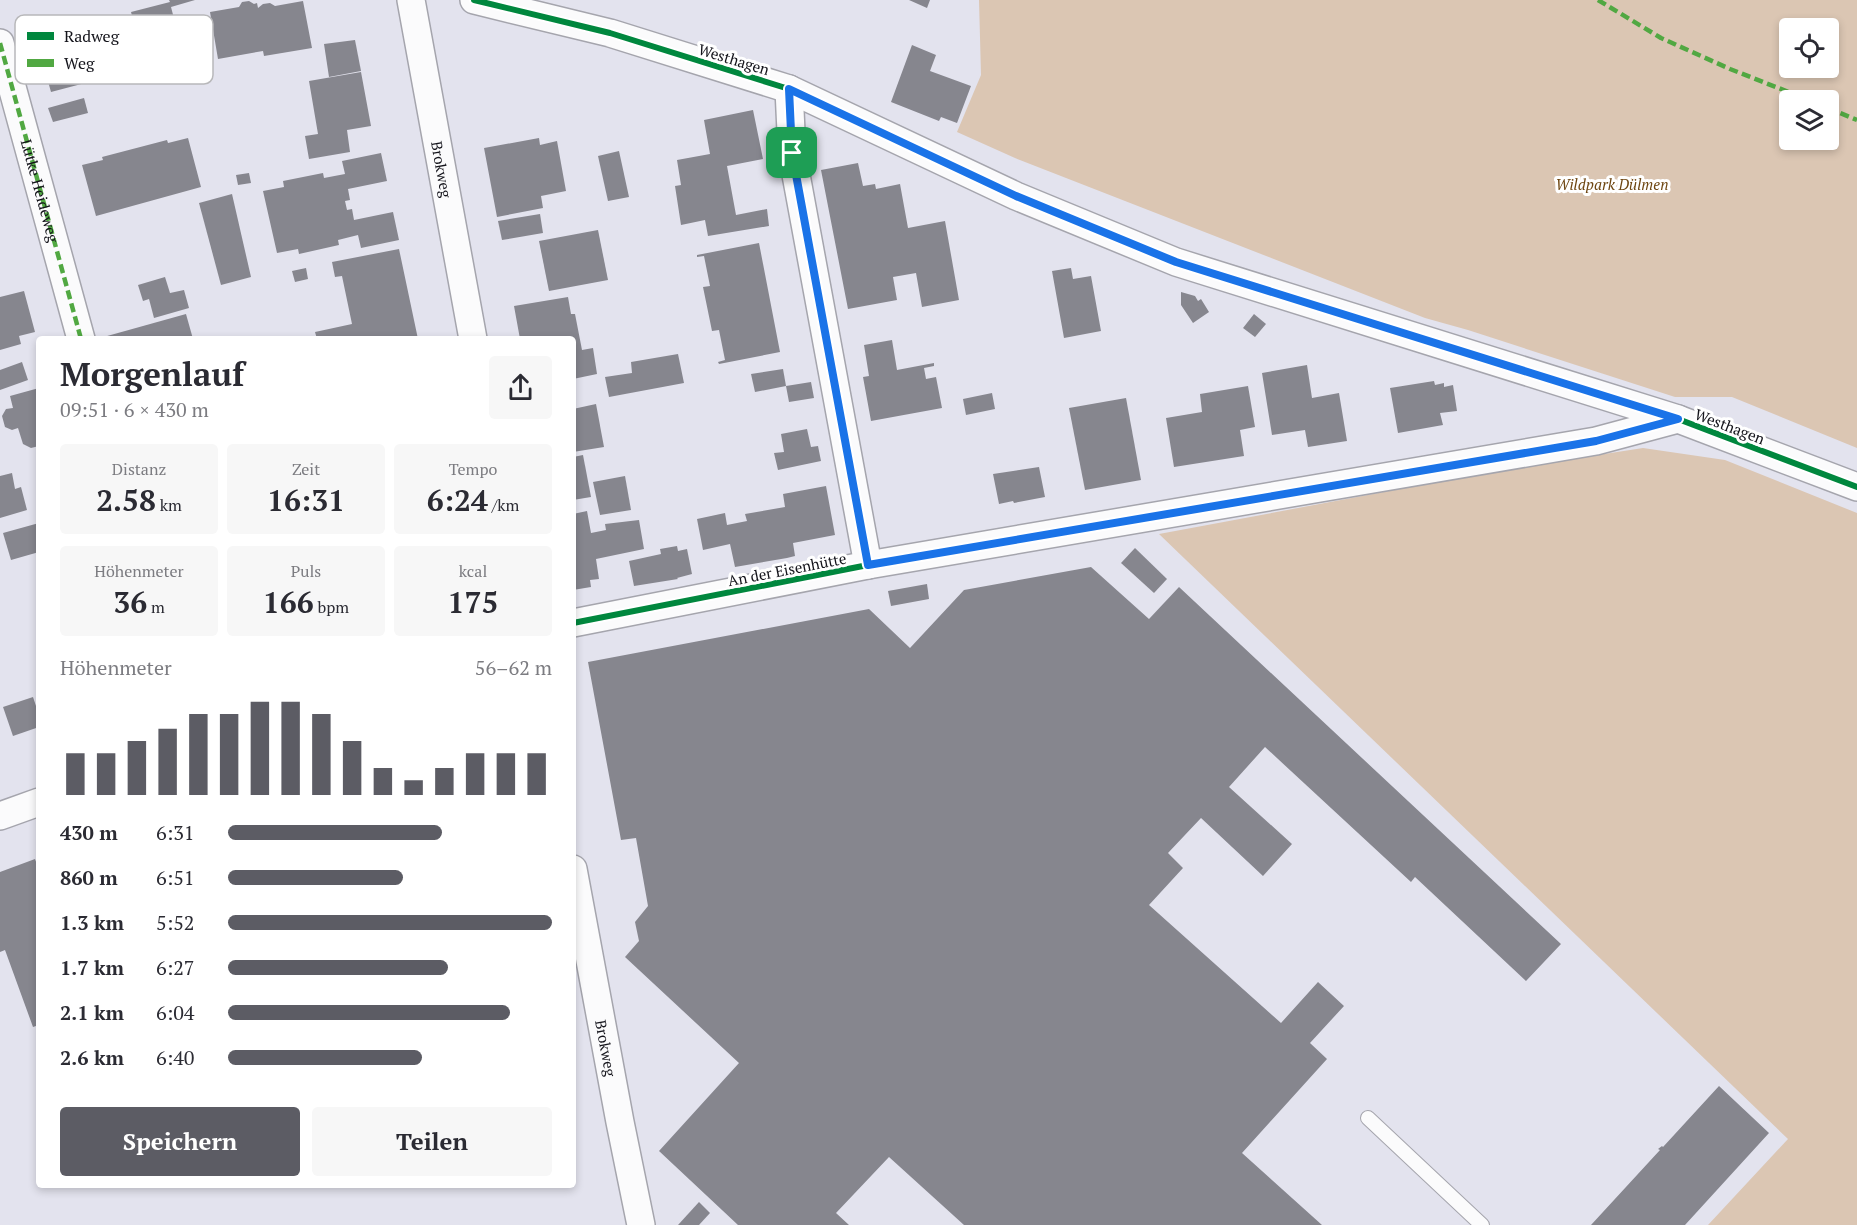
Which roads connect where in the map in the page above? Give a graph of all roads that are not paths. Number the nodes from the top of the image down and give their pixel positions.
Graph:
1 (411, 0) edge
2 (474, 0) edge
3 (0, 43) edge
4 (789, 89) junction
5 (80, 336) edge
6 (472, 336) edge
7 (1678, 419) junction
8 (1857, 486) edge
9 (868, 565) junction
10 (576, 622) edge
11 (36, 803) edge
12 (0, 816) edge
13 (576, 885) edge
14 (1368, 1118) dead end
15 (641, 1225) edge
16 (1482, 1225) edge

1 - 6 street, Brokweg
2 - 4 street, Westhagen
3 - 5 street, Lütke Heideweg
4 - 7 street, Westhagen
4 - 9 street
7 - 8 street, Westhagen
7 - 9 street, An der Eisenhütte
9 - 10 street, An der Eisenhütte
11 - 12 street
13 - 15 street, Brokweg
14 - 16 lane

